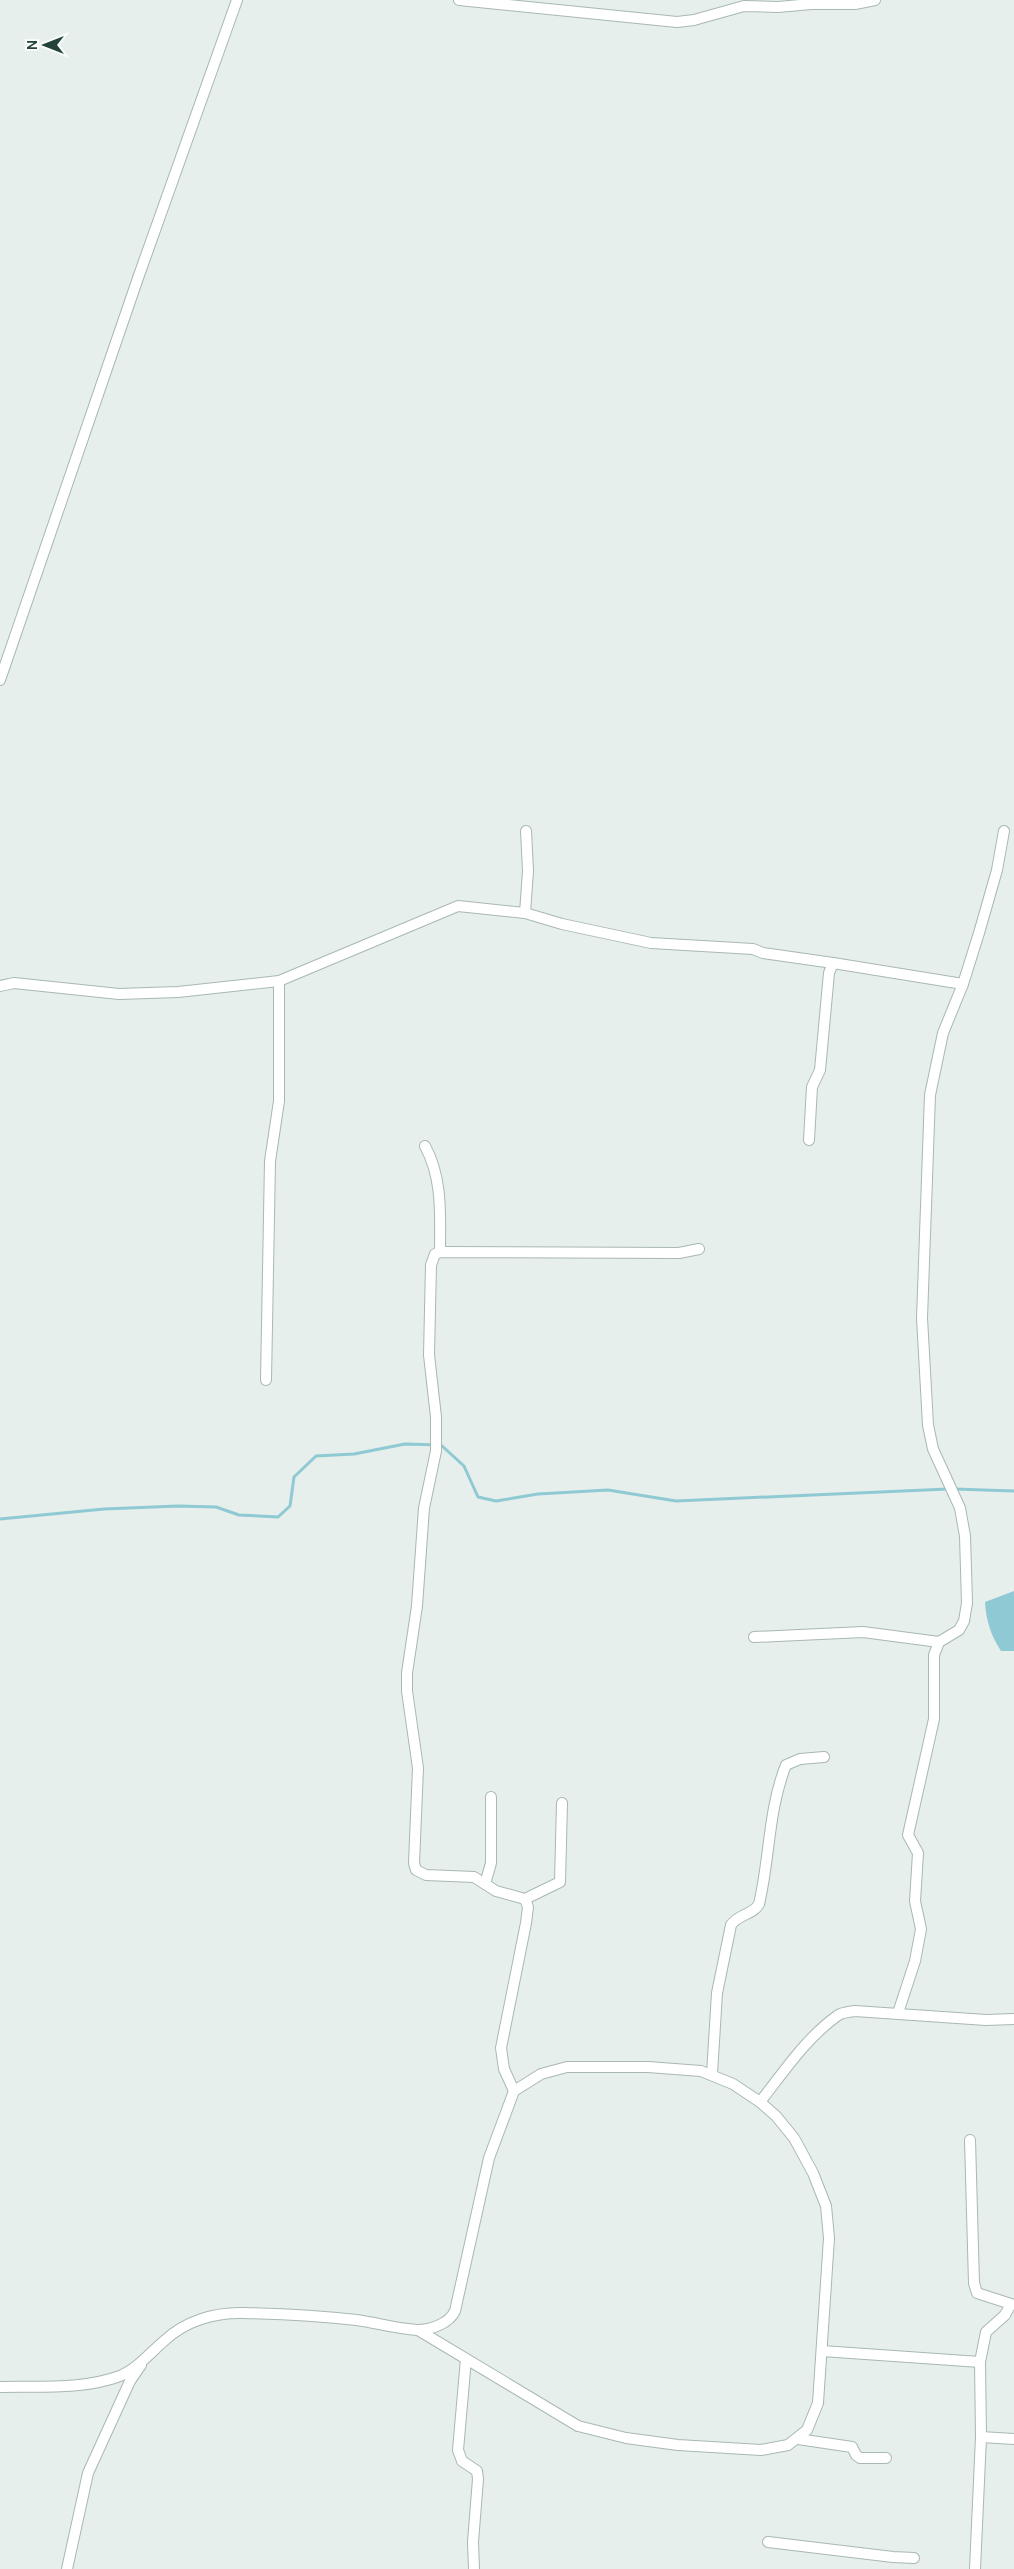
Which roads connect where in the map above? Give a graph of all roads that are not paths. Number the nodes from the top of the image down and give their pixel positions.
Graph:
1 (236, 0) edge
2 (459, 0) edge
3 (875, 0) edge
4 (0, 680) edge
5 (526, 831) dead end
6 (1004, 831) dead end
7 (525, 912) junction
8 (833, 962) junction
9 (279, 981) junction
10 (963, 984) junction
11 (0, 986) edge
12 (808, 1140) dead end
13 (424, 1146) dead end
14 (700, 1249) dead end
15 (440, 1252) junction
16 (266, 1380) dead end
17 (754, 1637) dead end
18 (939, 1642) junction
19 (824, 1757) dead end
20 (490, 1797) dead end
21 (562, 1803) dead end
22 (485, 1884) junction
23 (525, 1898) junction
24 (898, 2013) junction
25 (1014, 2019) edge
26 (712, 2074) junction
27 (514, 2091) junction
28 (760, 2102) junction
29 (970, 2140) dead end
30 (418, 2330) junction
31 (822, 2351) junction
32 (466, 2359) junction
33 (144, 2360) junction
34 (980, 2362) junction
35 (0, 2387) edge
36 (980, 2437) junction
37 (798, 2439) junction
38 (1014, 2439) edge
39 (886, 2458) dead end
40 (768, 2542) dead end
41 (892, 2557) junction
42 (914, 2558) dead end
43 (68, 2569) edge
44 (474, 2569) edge
45 (892, 2569) edge
46 (975, 2569) edge

1 - 4 street
2 - 3 street
5 - 7 street
6 - 10 street
7 - 8 street
7 - 9 street
8 - 10 street
8 - 12 street
9 - 11 street
9 - 16 street
10 - 18 street
13 - 15 street
14 - 15 street
15 - 22 street
17 - 18 street
18 - 24 street
19 - 26 street
20 - 22 street
21 - 23 street
22 - 23 street
23 - 27 street
24 - 25 street
24 - 28 street
26 - 27 street
26 - 28 street
27 - 30 street
28 - 31 street
29 - 34 street
30 - 32 street
30 - 33 street
31 - 34 street
31 - 37 street
32 - 37 street
32 - 44 street
33 - 35 street
33 - 43 street
34 - 36 street
36 - 38 street
36 - 46 street
37 - 39 street
40 - 41 street
41 - 42 street
41 - 45 street

